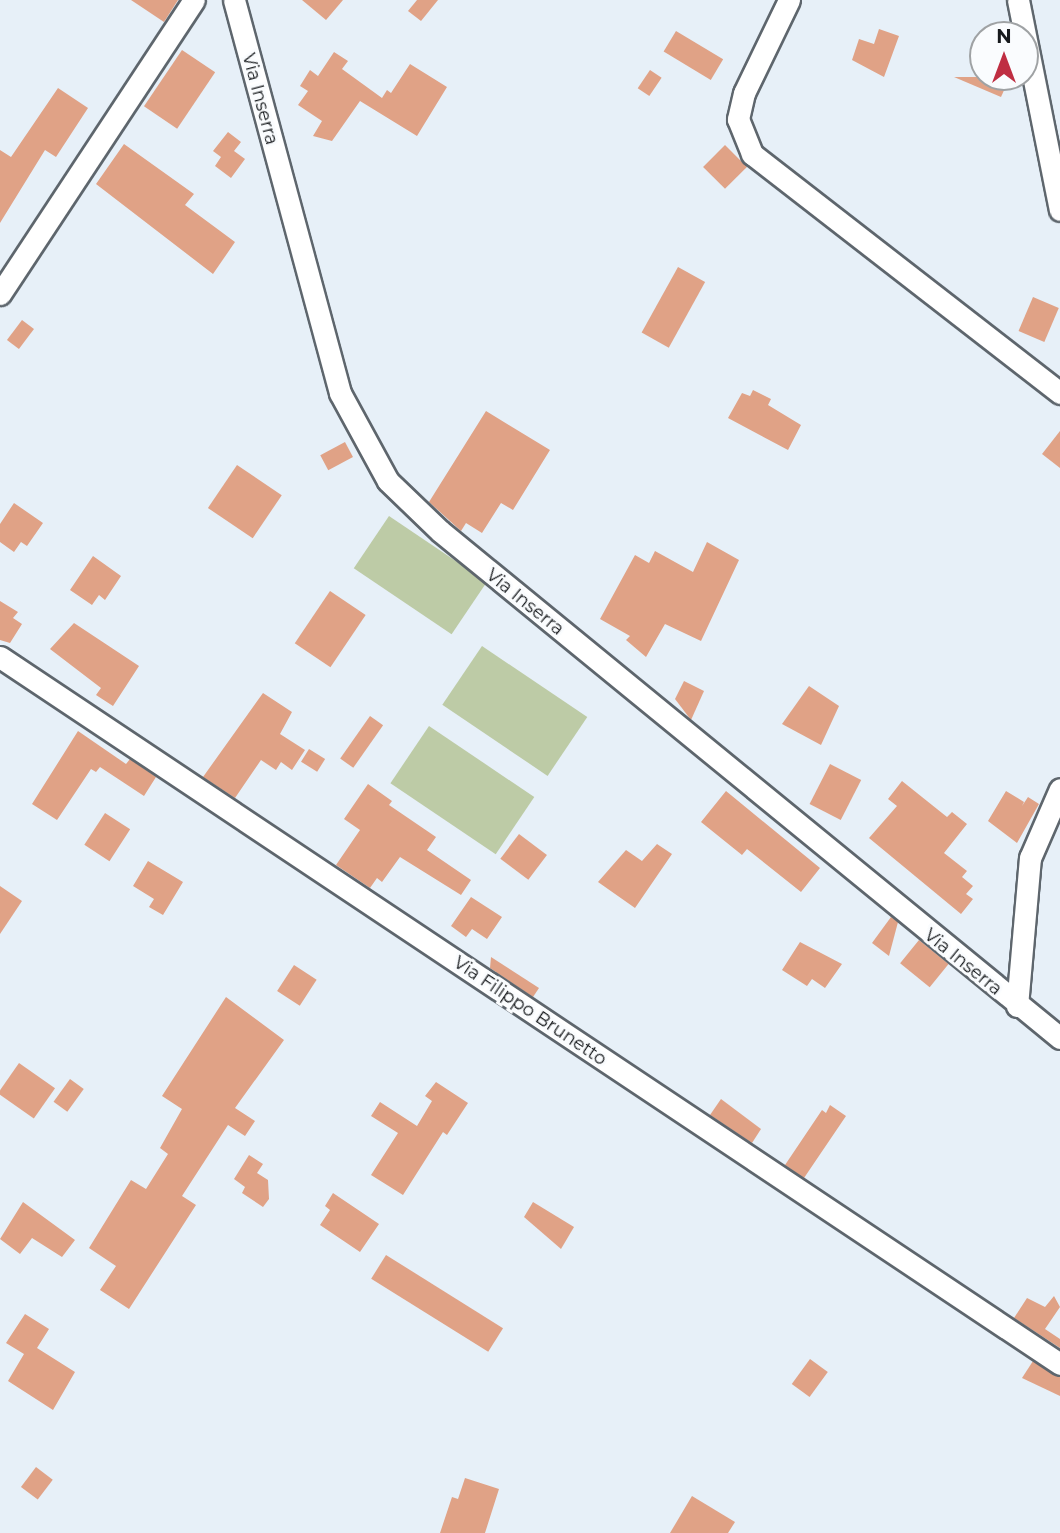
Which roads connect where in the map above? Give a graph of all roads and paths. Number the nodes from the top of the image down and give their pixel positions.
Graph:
1 (194, 0) edge
2 (234, 0) edge
3 (789, 0) edge
4 (1018, 0) edge
5 (1060, 211) edge
6 (0, 294) edge
7 (1060, 393) edge
8 (0, 657) edge
9 (1060, 789) edge
10 (1017, 1006) junction
11 (1060, 1038) edge
12 (1060, 1364) edge

1 - 6 street
2 - 10 street, Via Inserra
3 - 7 street
4 - 5 street
8 - 12 street, Via Filippo Brunetto
9 - 10 street
10 - 11 street, Via Inserra

